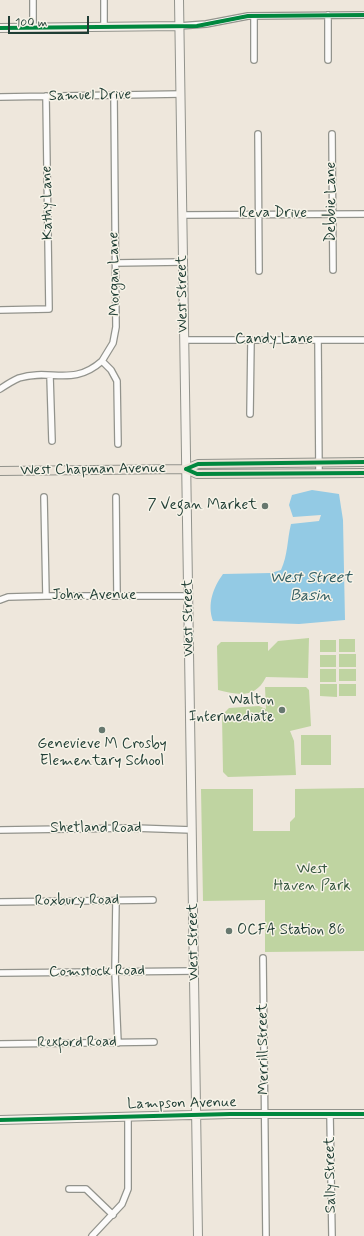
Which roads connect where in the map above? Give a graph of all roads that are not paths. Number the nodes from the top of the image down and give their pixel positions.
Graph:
1 (33, 0) edge
2 (104, 0) edge
3 (179, 0) edge
4 (328, 15) junction
5 (364, 15) edge
6 (254, 16) junction
7 (179, 26) junction
8 (33, 27) junction
9 (104, 27) junction
10 (0, 28) edge
11 (254, 60) dead end
12 (328, 60) dead end
13 (181, 94) junction
14 (114, 95) junction
15 (46, 96) junction
16 (0, 97) edge
17 (258, 134) dead end
18 (332, 134) dead end
19 (258, 214) junction
20 (332, 214) junction
21 (364, 214) edge
22 (182, 215) junction
23 (183, 262) junction
24 (115, 263) junction
25 (333, 270) dead end
26 (258, 271) dead end
27 (0, 310) edge
28 (184, 340) junction
29 (251, 340) junction
30 (318, 340) junction
31 (364, 340) edge
32 (102, 361) junction
33 (50, 376) junction
34 (0, 389) edge
35 (250, 414) dead end
36 (52, 441) dead end
37 (118, 444) dead end
38 (364, 462) edge
39 (319, 463) junction
40 (186, 469) junction
41 (0, 471) edge
42 (319, 473) junction
43 (364, 473) edge
44 (44, 497) dead end
45 (116, 497) dead end
46 (117, 595) junction
47 (46, 596) junction
48 (189, 596) junction
49 (0, 600) edge
50 (0, 830) edge
51 (192, 830) junction
52 (116, 900) junction
53 (153, 900) dead end
54 (0, 902) edge
55 (263, 958) dead end
56 (194, 971) junction
57 (115, 972) junction
58 (0, 973) edge
59 (154, 1042) dead end
60 (118, 1043) junction
61 (0, 1044) edge
62 (264, 1114) junction
63 (330, 1114) junction
64 (364, 1114) edge
65 (197, 1115) junction
66 (128, 1117) junction
67 (0, 1120) edge
68 (69, 1188) dead end
69 (113, 1215) junction
70 (92, 1236) edge
71 (198, 1236) edge
72 (266, 1236) edge
73 (332, 1236) edge

1 - 8 street
2 - 9 street
3 - 7 main road, West Street
4 - 5 street
4 - 6 street
4 - 12 street
6 - 7 street
6 - 11 street
7 - 9 main road
7 - 13 main road, West Street
8 - 9 main road
8 - 10 main road
13 - 14 street, Samuel Drive
13 - 22 main road, West Street
14 - 15 street, Samuel Drive
14 - 24 street, Morgan Lane
15 - 16 street, Samuel Drive
15 - 27 street, Kathy Lane
17 - 19 street
18 - 20 street, Debbie Lane
19 - 20 street, Reva Drive
19 - 22 street, Reva Drive
19 - 26 street
20 - 21 street, Reva Drive
20 - 25 street, Debbie Lane
22 - 23 main road, West Street
23 - 24 street
23 - 28 main road, West Street
24 - 32 street, Morgan Lane
28 - 29 street, Candy Lane
28 - 40 main road, West Street
29 - 30 street, Candy Lane
29 - 35 street
30 - 31 street, Candy Lane
30 - 39 street
32 - 33 street
32 - 37 street
33 - 34 street
33 - 36 street
38 - 39 main road, West Chapman Avenue
39 - 40 main road, West Chapman Avenue
39 - 42 street
40 - 41 main road, West Chapman Avenue
40 - 42 main road, West Chapman Avenue
40 - 48 main road, West Street
42 - 43 main road, West Chapman Avenue
44 - 47 street
45 - 46 street
46 - 47 street, John Avenue
46 - 48 street, John Avenue
47 - 49 street, John Avenue
48 - 51 main road, West Street
50 - 51 street, Shetland Road
51 - 56 main road, West Street
52 - 53 street, Roxbury Road
52 - 54 street, Roxbury Road
52 - 57 street
55 - 62 street, Merrill Street
56 - 57 street, Comstock Road
56 - 65 main road, West Street
57 - 58 street, Comstock Road
57 - 60 street
59 - 60 street, Rexford Road
60 - 61 street, Rexford Road
62 - 63 main road, Lampson Avenue
62 - 65 main road, Lampson Avenue
62 - 72 street, Merrill Street
63 - 64 main road, Lampson Avenue
63 - 73 street, Sally Street
65 - 66 main road, Lampson Avenue
65 - 71 main road, West Street
66 - 67 main road, Lampson Avenue
66 - 69 street
68 - 69 street
69 - 70 street

